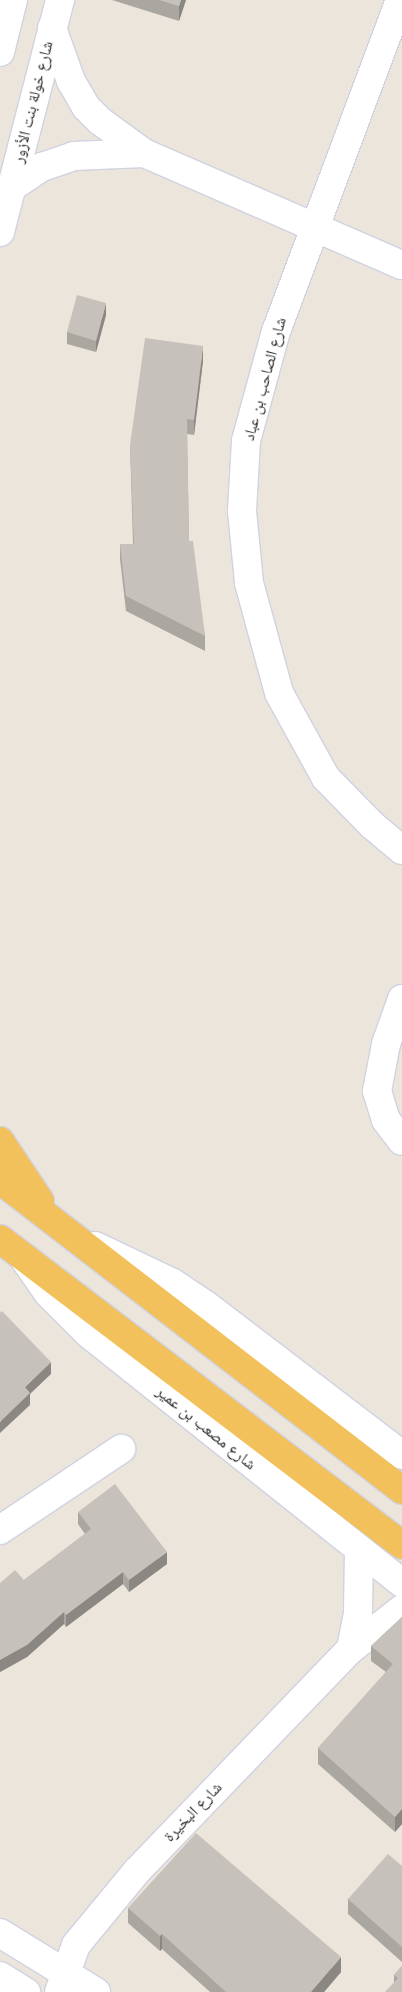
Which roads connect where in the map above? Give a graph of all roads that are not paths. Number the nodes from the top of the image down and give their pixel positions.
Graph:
1 (13, 0) edge
2 (60, 0) edge
3 (400, 0) edge
4 (52, 28) junction
5 (0, 52) edge
6 (144, 153) junction
7 (12, 187) junction
8 (315, 225) junction
9 (0, 232) edge
10 (402, 264) edge
11 (402, 850) edge
12 (402, 999) edge
13 (0, 1141) edge
14 (402, 1141) edge
15 (0, 1180) edge
16 (49, 1215) junction
17 (72, 1235) junction
18 (0, 1239) edge
19 (24, 1259) junction
20 (121, 1449) dead end
21 (402, 1456) edge
22 (402, 1490) edge
23 (0, 1530) edge
24 (402, 1545) edge
25 (358, 1548) junction
26 (402, 1583) edge
27 (402, 1609) edge
28 (351, 1649) junction
29 (0, 1933) edge
30 (0, 1976) edge
31 (62, 1982) edge
32 (26, 1992) edge
33 (96, 1992) edge

1 - 5 street
2 - 4 street, شارع خولة بنت الأزور
3 - 8 street, شارع الصاحب بن عباد
4 - 6 street
4 - 7 street, شارع خولة بنت الأزور
6 - 7 street
6 - 8 street
7 - 9 street, شارع خولة بنت الأزور
8 - 10 street
8 - 11 street, شارع الصاحب بن عباد
12 - 14 street
13 - 16 highway
15 - 16 highway
16 - 17 highway
17 - 21 street
17 - 22 highway
18 - 19 highway, شارع مصعب بن عمير
19 - 24 highway, شارع مصعب بن عمير
19 - 25 street, شارع مصعب بن عمير
20 - 23 street
25 - 26 street, شارع مصعب بن عمير
25 - 28 street
27 - 28 street, شارع البخيرة
28 - 31 street, شارع البخيرة
29 - 31 street
30 - 32 street
31 - 33 street

